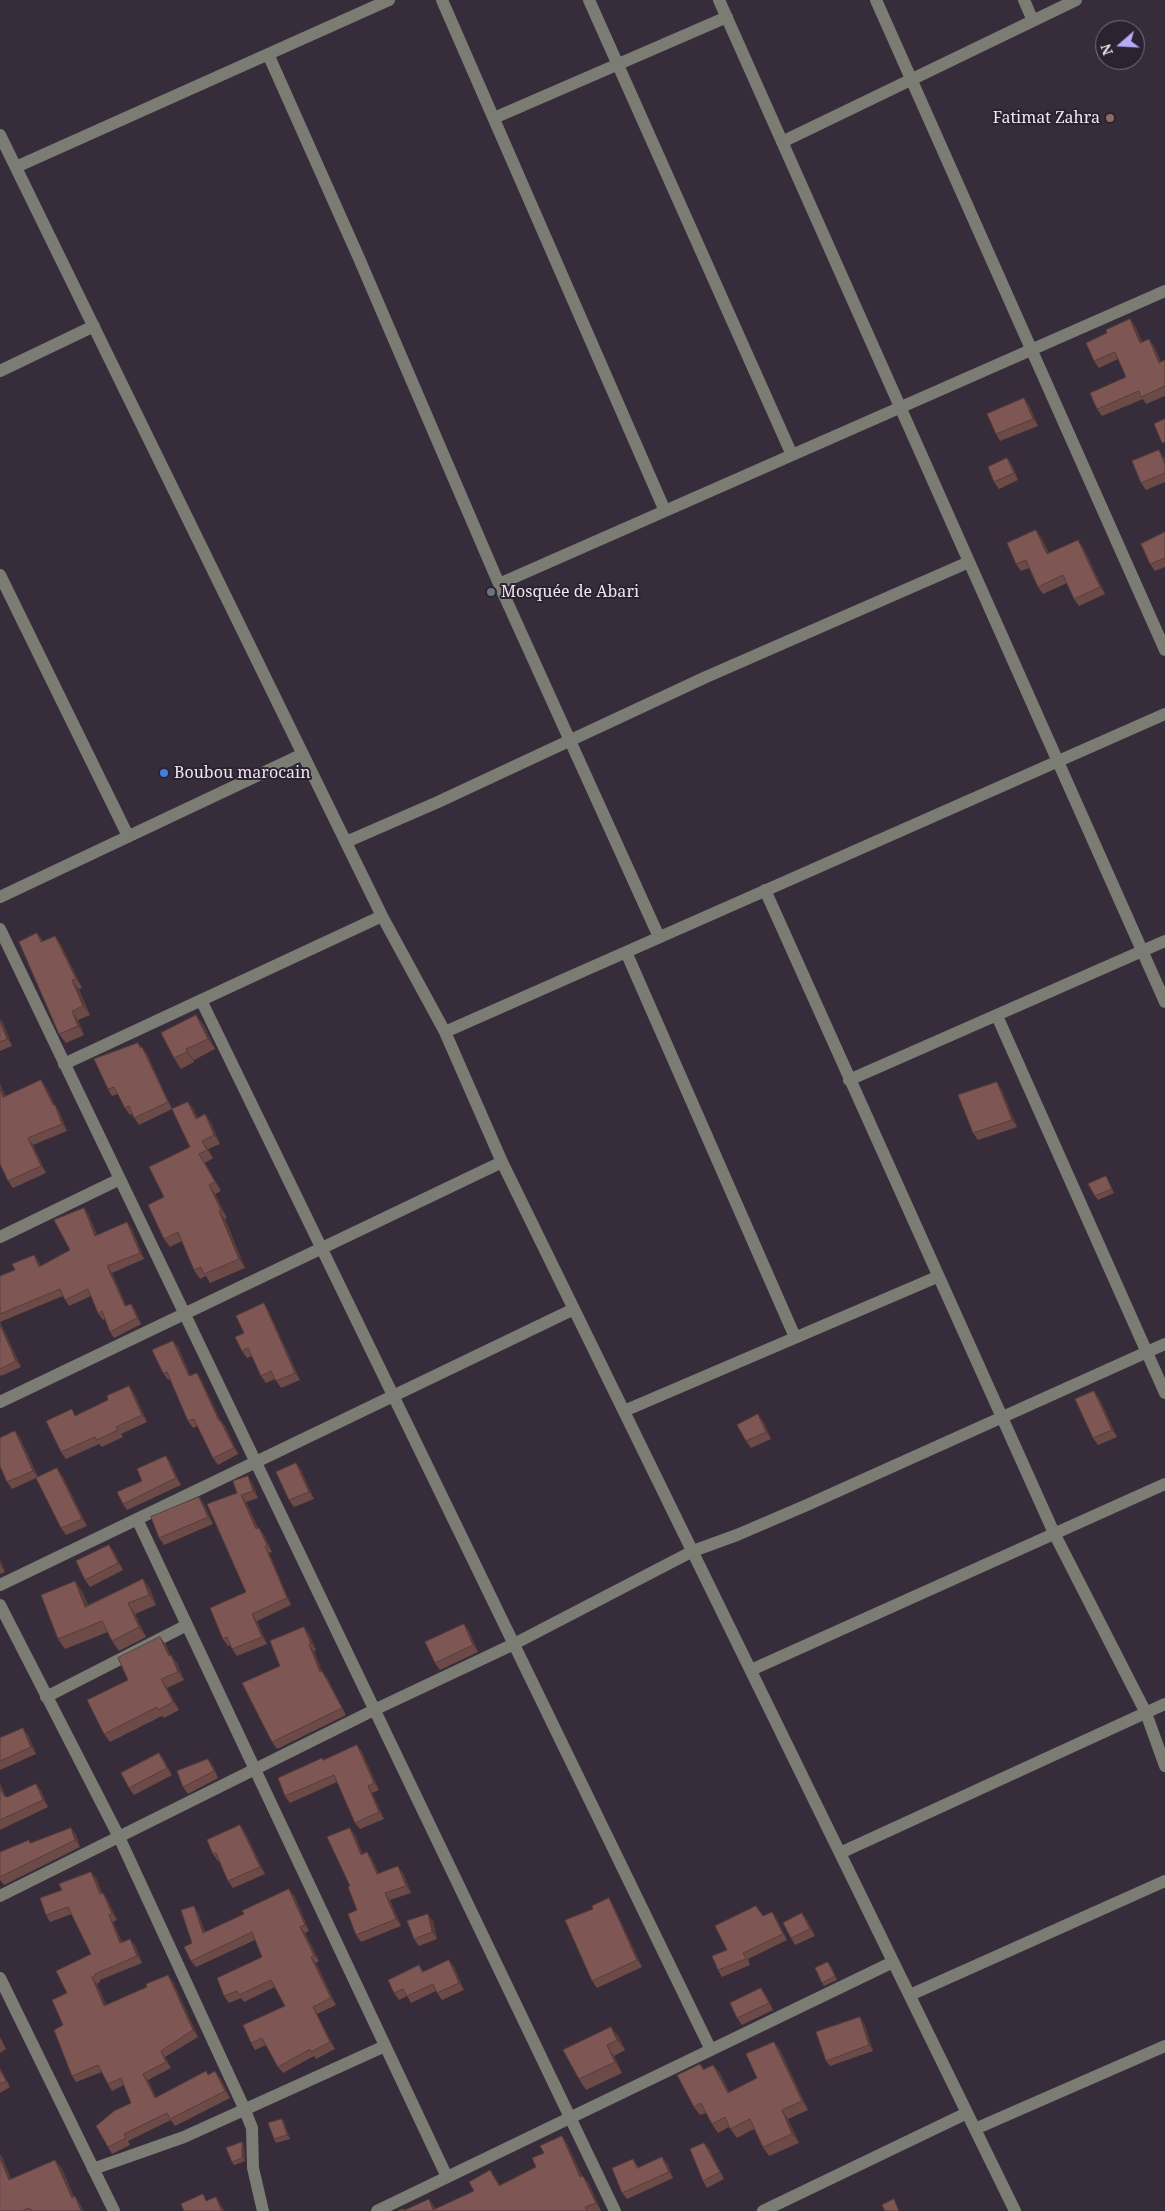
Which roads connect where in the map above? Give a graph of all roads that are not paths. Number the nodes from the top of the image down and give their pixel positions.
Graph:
1 (389, 0) edge
2 (442, 0) edge
3 (589, 0) edge
4 (719, 0) edge
5 (876, 0) edge
6 (1024, 0) edge
7 (1076, 0) edge
8 (727, 17) junction
9 (1033, 21) junction
10 (268, 54) junction
11 (617, 64) junction
12 (911, 80) junction
13 (494, 118) junction
14 (0, 135) edge
15 (782, 142) junction
16 (16, 167) junction
17 (1164, 295) edge
18 (94, 326) junction
19 (1031, 350) junction
20 (0, 372) edge
21 (900, 407) junction
22 (792, 455) junction
23 (666, 511) junction
24 (969, 562) junction
25 (0, 575) edge
26 (499, 584) junction
27 (1165, 650) edge
28 (1165, 714) edge
29 (570, 741) junction
30 (303, 754) junction
31 (1058, 761) junction
32 (128, 836) junction
33 (346, 842) junction
34 (765, 890) junction
35 (0, 897) edge
36 (382, 916) junction
37 (0, 930) edge
38 (659, 937) junction
39 (1165, 941) edge
40 (1142, 951) junction
41 (626, 952) junction
42 (201, 1000) junction
43 (1165, 1002) edge
44 (997, 1016) junction
45 (445, 1032) junction
46 (64, 1064) junction
47 (849, 1080) junction
48 (502, 1162) junction
49 (120, 1179) junction
50 (0, 1237) edge
51 (322, 1248) junction
52 (937, 1277) junction
53 (574, 1309) junction
54 (184, 1314) junction
55 (795, 1337) junction
56 (1165, 1344) edge
57 (1148, 1352) junction
58 (1165, 1393) edge
59 (394, 1396) junction
60 (0, 1402) edge
61 (624, 1410) junction
62 (1002, 1418) junction
63 (255, 1462) junction
64 (1165, 1484) edge
65 (137, 1519) junction
66 (1054, 1533) junction
67 (692, 1551) junction
68 (0, 1584) edge
69 (0, 1606) edge
70 (187, 1625) junction
71 (514, 1644) junction
72 (751, 1670) junction
73 (46, 1697) junction
74 (1165, 1704) edge
75 (374, 1710) junction
76 (1146, 1713) junction
77 (1165, 1766) edge
78 (254, 1769) junction
79 (119, 1837) junction
80 (840, 1853) junction
81 (1165, 1882) edge
82 (0, 1896) edge
83 (893, 1962) junction
84 (0, 1978) edge
85 (910, 1995) junction
86 (386, 2046) junction
87 (1165, 2046) edge
88 (711, 2050) junction
89 (244, 2108) junction
90 (967, 2113) junction
91 (570, 2118) junction
92 (975, 2129) junction
93 (93, 2169) junction
94 (447, 2177) junction
95 (770, 2209) edge
96 (114, 2211) edge
97 (263, 2211) edge
98 (377, 2211) edge
99 (615, 2211) edge
100 (1015, 2211) edge

1 - 10 street
2 - 13 street
3 - 11 street
4 - 8 street
5 - 12 street
6 - 9 street
7 - 9 street
8 - 11 street
8 - 15 street
9 - 12 street
10 - 16 street
10 - 26 street
11 - 13 street
11 - 22 street
12 - 15 street
12 - 19 street
13 - 23 street
14 - 16 street
15 - 21 street
16 - 18 street
17 - 19 street
18 - 20 street
18 - 30 street
19 - 21 street
19 - 27 street
21 - 22 street
21 - 24 street
22 - 23 street
23 - 26 street
24 - 29 street
24 - 31 street
25 - 32 street
26 - 29 street
28 - 31 street
29 - 33 street
29 - 38 street
30 - 32 street
30 - 33 street
31 - 34 street
31 - 40 street
32 - 35 street
33 - 36 street
34 - 38 street
34 - 47 street
36 - 42 street
36 - 45 street
37 - 46 street
38 - 41 street
39 - 40 street
40 - 43 street
40 - 44 street
41 - 45 street
41 - 55 street
42 - 46 street
42 - 51 street
44 - 47 street
44 - 57 street
45 - 48 street
46 - 49 street
47 - 52 street
48 - 51 street
48 - 53 street
49 - 50 street
49 - 54 street
51 - 54 street
51 - 59 street
52 - 55 street
52 - 62 street
53 - 59 street
53 - 61 street
54 - 60 street
54 - 63 street
55 - 61 street
56 - 57 street
57 - 58 street
57 - 62 street
59 - 63 street
59 - 71 street
61 - 67 street
62 - 66 street
62 - 67 street
63 - 65 street
63 - 75 street
64 - 66 street
65 - 68 street
65 - 70 street
66 - 72 street
66 - 76 street
67 - 71 street
67 - 72 street
69 - 73 street
70 - 73 street
70 - 78 street
71 - 75 street
71 - 88 street
72 - 80 street
73 - 79 street
74 - 76 street
75 - 78 street
75 - 91 street
76 - 77 street
76 - 80 street
78 - 79 street
78 - 86 street
79 - 82 street
79 - 89 street
80 - 83 street
81 - 85 street
83 - 85 street
83 - 88 street
84 - 93 street
85 - 90 street
86 - 89 street
86 - 94 street
87 - 92 street
88 - 91 street
89 - 93 street
89 - 97 street
90 - 92 street
90 - 95 street
91 - 94 street
91 - 99 street
92 - 100 street
93 - 96 street
94 - 98 street

